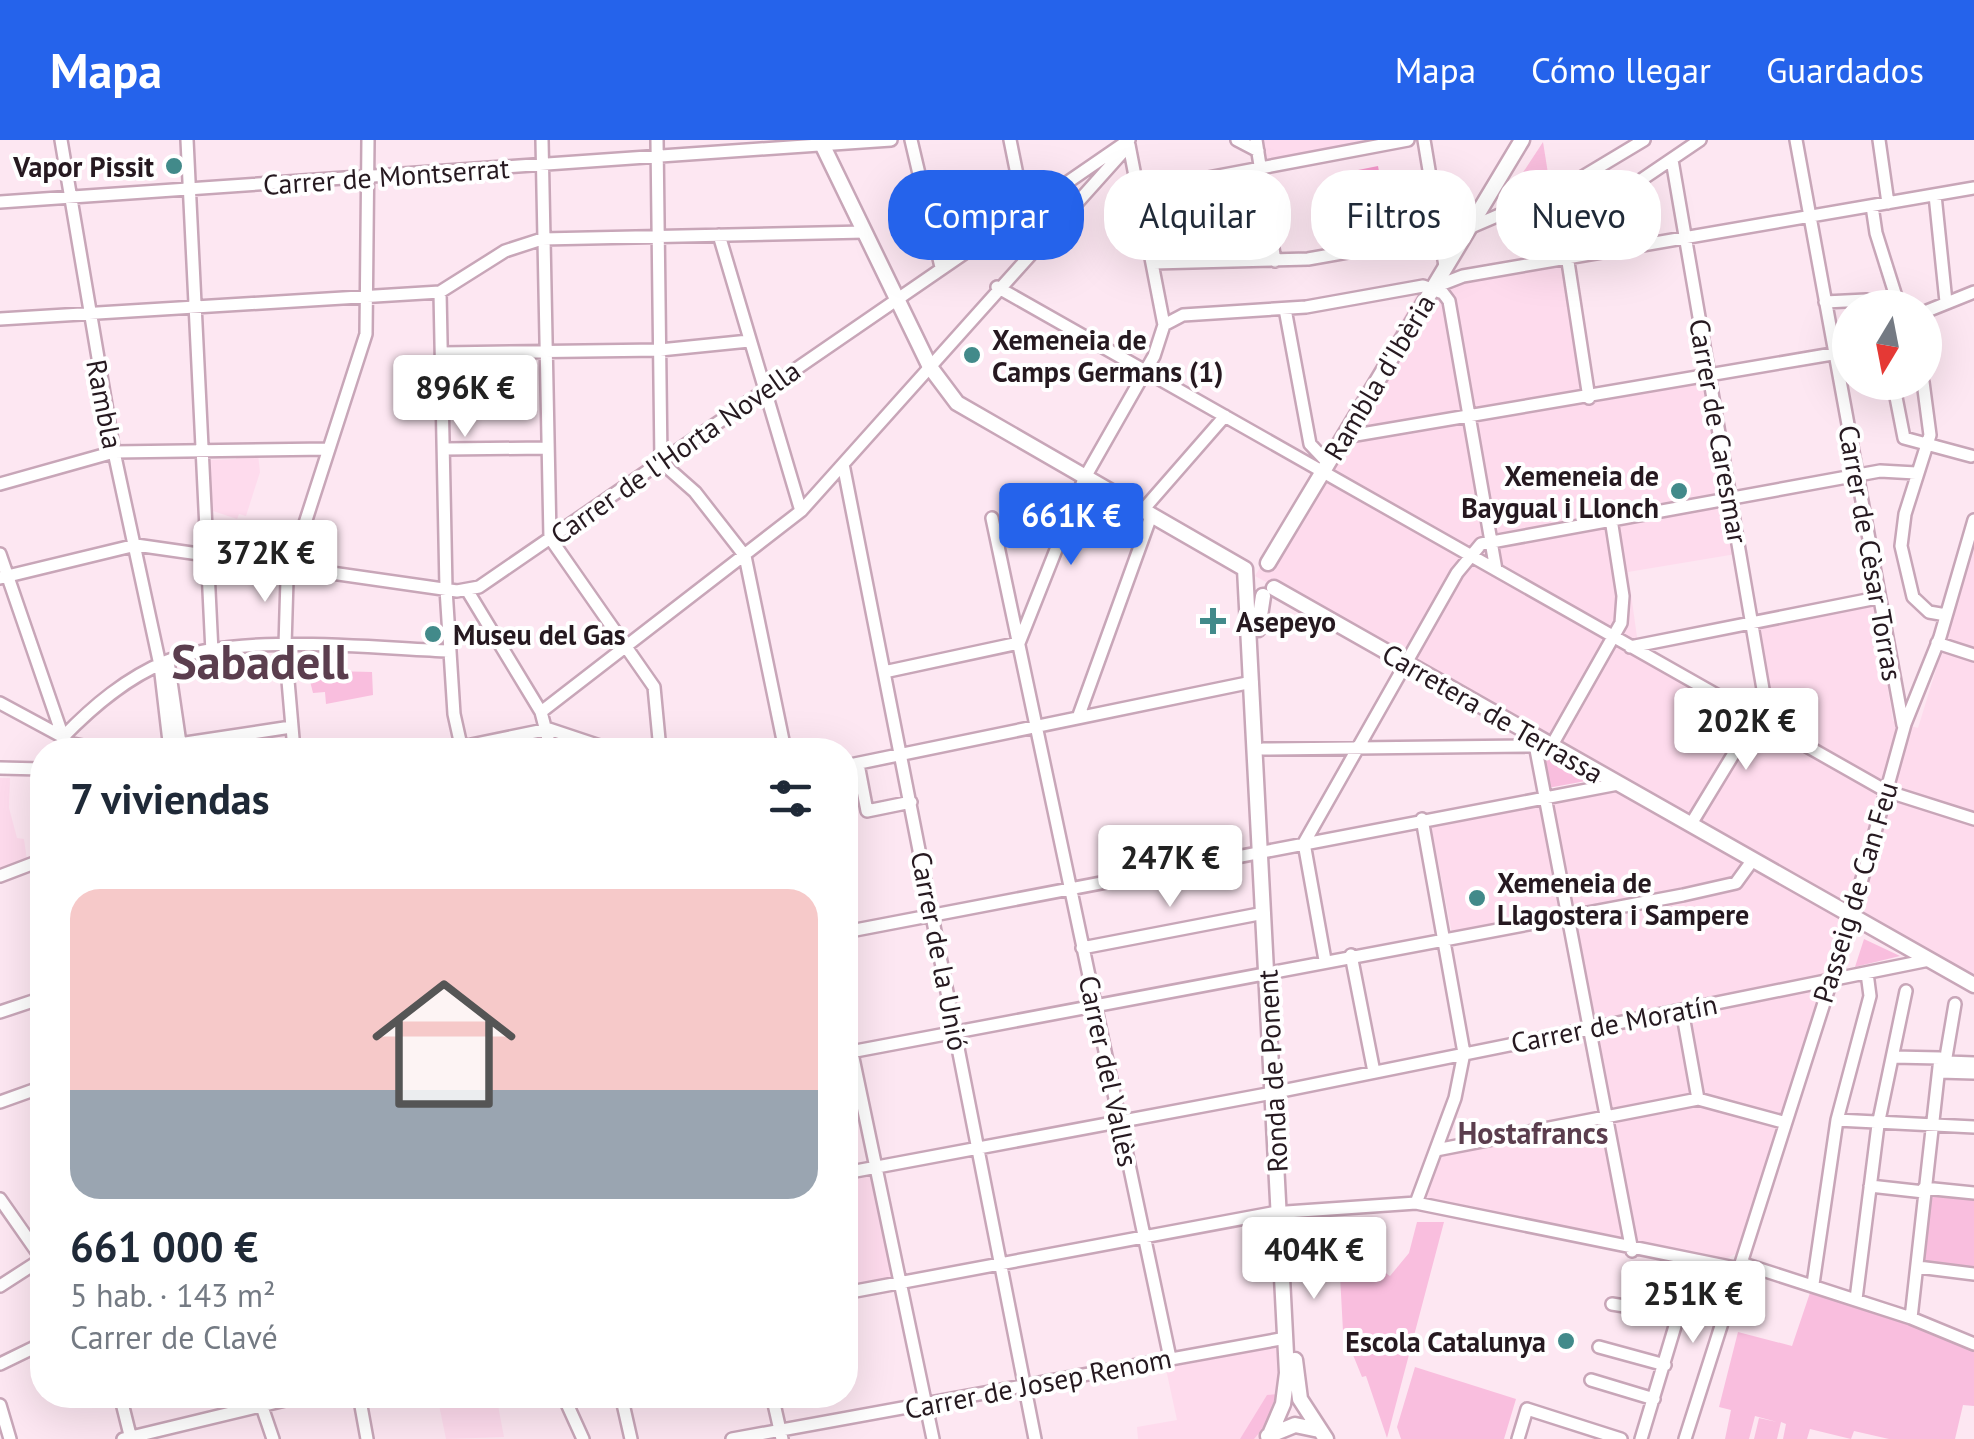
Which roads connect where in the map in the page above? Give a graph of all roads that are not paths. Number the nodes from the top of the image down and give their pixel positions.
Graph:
1 (61, 140) edge
2 (187, 140) edge
3 (368, 140) edge
4 (542, 140) edge
5 (657, 140) edge
6 (891, 140) edge
7 (911, 140) edge
8 (1010, 140) edge
9 (1237, 140) edge
10 (1408, 140) edge
11 (1424, 140) edge
12 (1522, 140) edge
13 (1644, 140) edge
14 (1700, 140) edge
15 (1796, 140) edge
16 (1878, 140) edge
17 (1131, 142) edge
18 (822, 144) edge
19 (1257, 145) edge
20 (657, 157) junction
21 (1672, 160) junction
22 (542, 165) junction
23 (1261, 168) junction
24 (1016, 170) edge
25 (1136, 170) edge
26 (1250, 170) edge
27 (1429, 170) edge
28 (1655, 170) edge
29 (1084, 171) edge
30 (367, 177) junction
31 (1974, 188) edge
32 (190, 189) junction
33 (1084, 195) edge
34 (1935, 195) junction
35 (69, 197) junction
36 (0, 202) edge
37 (1888, 203) junction
38 (1872, 206) junction
39 (1476, 216) edge
40 (1809, 217) junction
41 (1476, 225) edge
42 (865, 232) junction
43 (719, 235) junction
44 (658, 237) junction
45 (542, 239) junction
46 (1686, 239) junction
47 (1661, 243) edge
48 (1311, 257) edge
49 (950, 260) edge
50 (1024, 260) edge
51 (1152, 260) edge
52 (1445, 260) edge
53 (1450, 260) edge
54 (1566, 260) joint
55 (1275, 261) junction
56 (1153, 263) junction
57 (1446, 266) junction
58 (940, 267) junction
59 (998, 287) junction
60 (1432, 288) junction
61 (1894, 290) edge
62 (440, 292) junction
63 (1974, 292) edge
64 (364, 294) junction
65 (898, 299) junction
66 (1824, 302) junction
67 (1832, 302) edge
68 (1946, 302) junction
69 (1942, 304) edge
70 (194, 305) junction
71 (1285, 309) junction
72 (88, 312) junction
73 (0, 319) edge
74 (1164, 324) junction
75 (749, 341) junction
76 (1832, 344) edge
77 (545, 350) junction
78 (660, 350) junction
79 (442, 352) junction
80 (1832, 354) edge
81 (930, 367) junction
82 (1144, 371) junction
83 (1709, 376) junction
84 (764, 390) junction
85 (1588, 398) junction
86 (1842, 400) edge
87 (1897, 400) edge
88 (1924, 400) edge
89 (1224, 416) junction
90 (1471, 418) junction
91 (1344, 437) junction
92 (1927, 442) junction
93 (203, 448) junction
94 (546, 448) junction
95 (445, 449) junction
96 (328, 450) junction
97 (114, 452) junction
98 (1971, 456) dead end
99 (661, 462) junction
100 (843, 464) junction
101 (1326, 468) junction
102 (1916, 473) junction
103 (1856, 475) junction
104 (1084, 478) junction
105 (0, 484) edge
106 (1730, 497) junction
107 (801, 511) junction
108 (1146, 513) junction
109 (992, 518) dead end
110 (1611, 518) junction
111 (1974, 520) edge
112 (550, 538) junction
113 (1491, 541) junction
114 (136, 545) junction
115 (0, 554) edge
116 (207, 554) junction
117 (1469, 555) junction
118 (744, 556) junction
119 (1268, 563) junction
120 (288, 566) junction
121 (1244, 569) junction
122 (1496, 570) junction
123 (3, 578) edge
124 (1246, 588) junction
125 (446, 589) junction
126 (467, 590) junction
127 (1269, 592) junction
128 (1877, 598) junction
129 (1946, 615) junction
130 (1752, 623) junction
131 (1616, 639) junction
132 (1019, 643) junction
133 (1937, 643) junction
134 (285, 646) junction
135 (628, 646) junction
136 (1630, 647) junction
137 (449, 651) junction
138 (212, 652) junction
139 (1974, 655) edge
140 (164, 663) junction
141 (1406, 663) junction
142 (884, 672) junction
143 (1252, 682) junction
144 (1765, 701) junction
145 (0, 703) edge
146 (541, 712) junction
147 (1078, 715) junction
148 (1756, 717) junction
149 (1769, 724) junction
150 (1036, 726) junction
151 (291, 727) junction
152 (549, 729) junction
153 (1904, 729) junction
154 (55, 738) edge
155 (61, 738) edge
156 (68, 738) edge
157 (175, 738) edge
158 (226, 738) edge
159 (292, 738) edge
160 (461, 738) edge
161 (510, 738) edge
162 (550, 738) edge
163 (576, 738) edge
164 (659, 738) edge
165 (783, 738) edge
166 (1533, 740) junction
167 (1552, 745) junction
168 (1355, 748) junction
169 (1264, 749) junction
170 (902, 754) junction
171 (858, 763) edge
172 (0, 768) edge
173 (30, 769) edge
174 (1618, 784) junction
175 (858, 785) edge
176 (1886, 791) junction
177 (1543, 798) junction
178 (911, 802) junction
179 (1974, 818) edge
180 (1422, 819) junction
181 (1691, 824) junction
182 (1304, 843) junction
183 (1264, 853) junction
184 (1752, 861) junction
185 (30, 865) edge
186 (0, 876) edge
187 (1070, 888) junction
188 (1264, 913) junction
189 (933, 915) junction
190 (1567, 916) junction
191 (1852, 916) junction
192 (858, 929) edge
193 (1445, 937) junction
194 (1082, 948) junction
195 (1352, 955) junction
196 (1325, 960) junction
197 (1929, 960) junction
198 (1271, 970) junction
199 (1868, 973) junction
200 (1830, 981) junction
201 (1974, 985) edge
202 (1906, 992) dead end
203 (30, 1002) edge
204 (1955, 1004) dead end
205 (1094, 1005) junction
206 (1682, 1010) junction
207 (0, 1012) edge
208 (1587, 1028) junction
209 (956, 1031) junction
210 (858, 1050) edge
211 (1464, 1053) junction
212 (1893, 1056) junction
213 (1974, 1063) edge
214 (1942, 1066) junction
215 (1374, 1072) junction
216 (1974, 1073) edge
217 (858, 1087) edge
218 (30, 1091) edge
219 (1277, 1092) junction
220 (1702, 1100) junction
221 (0, 1102) edge
222 (1605, 1118) junction
223 (1837, 1120) junction
224 (1120, 1122) junction
225 (1784, 1122) junction
226 (1878, 1125) junction
227 (1933, 1126) junction
228 (1974, 1127) edge
229 (979, 1148) junction
230 (1436, 1150) junction
231 (878, 1166) junction
232 (858, 1170) edge
233 (1870, 1186) junction
234 (1924, 1190) junction
235 (1974, 1192) edge
236 (0, 1199) edge
237 (1416, 1203) junction
238 (1283, 1212) junction
239 (1144, 1235) junction
240 (30, 1242) edge
241 (1632, 1251) junction
242 (1002, 1263) junction
243 (1694, 1263) junction
244 (1741, 1266) junction
245 (30, 1267) edge
246 (1918, 1267) junction
247 (1974, 1274) edge
248 (900, 1282) junction
249 (1813, 1284) junction
250 (0, 1286) edge
251 (858, 1290) edge
252 (1856, 1299) junction
253 (1612, 1304) dead end
254 (1680, 1316) junction
255 (1911, 1318) junction
256 (1286, 1338) junction
257 (1974, 1344) edge
258 (1599, 1348) dead end
259 (30, 1349) edge
260 (1170, 1358) junction
261 (0, 1364) edge
262 (1665, 1365) junction
263 (1591, 1380) dead end
264 (1025, 1386) junction
265 (1654, 1398) junction
266 (926, 1404) junction
267 (0, 1405) edge
268 (122, 1408) edge
269 (230, 1408) edge
270 (263, 1408) edge
271 (361, 1408) edge
272 (569, 1408) edge
273 (624, 1408) edge
274 (775, 1408) edge
275 (781, 1434) edge
276 (1322, 1435) edge
277 (1268, 1436) edge
278 (128, 1438) edge
279 (10, 1439) edge
280 (273, 1439) edge
281 (367, 1439) edge
282 (583, 1439) edge
283 (631, 1439) edge
284 (732, 1439) edge
285 (934, 1439) edge
286 (1035, 1439) edge
287 (1518, 1439) edge
288 (1621, 1439) edge
289 (1641, 1439) edge
290 (1685, 1439) edge

1 - 35 street, Rambla
2 - 32 street
3 - 30 street
4 - 22 street
5 - 20 street
6 - 18 street, Carrer de Montserrat
7 - 58 street
8 - 24 street
9 - 19 street
10 - 23 street
11 - 27 street
12 - 39 main road, Rambla d'Ibèria
13 - 41 street
14 - 21 street
15 - 40 street, Carrer de Cèsar Torras
16 - 37 street
17 - 25 street
17 - 29 street, Carrer de l'Horta Novella
17 - 33 street
18 - 20 street, Carrer de Montserrat
18 - 42 main road
19 - 23 street
20 - 22 street, Carrer de Montserrat
20 - 44 street
21 - 28 street
21 - 46 street, Carrer de Caresmar
22 - 30 street, Carrer de Montserrat
22 - 45 street
23 - 26 street
23 - 55 street
30 - 32 street, Carrer de Montserrat
30 - 64 street
31 - 34 street
32 - 35 street, Carrer de Montserrat
32 - 70 street
34 - 37 street
34 - 68 street
35 - 36 street, Carrer de Montserrat
35 - 72 street, Rambla
37 - 38 street
38 - 40 street
38 - 61 street
40 - 46 street
40 - 66 street, Carrer de Cèsar Torras
42 - 43 street
42 - 65 main road
43 - 44 street
43 - 75 street
44 - 45 street
44 - 78 street
45 - 62 street
45 - 77 street
46 - 47 street
46 - 83 street, Carrer de Caresmar
48 - 55 street
49 - 58 street, Carrer de l'Horta Novella
50 - 59 street
51 - 56 street
52 - 57 street
53 - 57 main road, Rambla d'Ibèria
54 - 60 street
54 - 85 street
55 - 56 street
56 - 74 street
57 - 60 main road, Rambla d'Ibèria
58 - 65 street, Carrer de l'Horta Novella
59 - 81 street
59 - 82 street
60 - 71 street
60 - 90 street
60 - 91 main road, Rambla d'Ibèria
62 - 64 street
62 - 79 street
63 - 68 street
64 - 70 street
64 - 96 street
65 - 81 main road
65 - 84 street, Carrer de l'Horta Novella
66 - 67 street
66 - 76 street, Carrer de Cèsar Torras
68 - 69 street
70 - 72 street
70 - 93 street
71 - 74 street
71 - 101 street
72 - 73 street
72 - 97 street, Rambla
74 - 82 street
75 - 78 street
75 - 84 street
77 - 78 street
77 - 79 street
77 - 94 street
78 - 99 street
79 - 95 street
80 - 83 street
81 - 100 street
81 - 104 main road
82 - 89 street
82 - 104 street
83 - 85 street
83 - 106 street, Carrer de Caresmar
84 - 99 street, Carrer de l'Horta Novella
84 - 107 street
85 - 90 street
86 - 103 street, Carrer de Cèsar Torras
87 - 92 street
88 - 92 street
89 - 101 street
89 - 108 street
90 - 91 street
90 - 113 street
91 - 101 main road, Rambla d'Ibèria
92 - 98 street
92 - 102 street
93 - 96 street
93 - 97 street
93 - 116 street
94 - 95 street
94 - 112 street
95 - 125 street
96 - 120 street
97 - 105 street
97 - 114 street, Rambla
99 - 112 street, Carrer de l'Horta Novella
99 - 118 street
100 - 107 street
100 - 142 street, Carrer de la Unió
101 - 117 street
101 - 119 main road, Rambla d'Ibèria
102 - 103 street
102 - 129 street
103 - 106 street
103 - 128 street, Carrer de Cèsar Torras
104 - 108 main road
104 - 132 street
106 - 110 street
106 - 130 street, Carrer de Caresmar
107 - 118 street
108 - 121 main road
108 - 147 street
109 - 132 street, Carrer del Vallès
110 - 113 street
110 - 131 street
111 - 129 street, Passeig de Can Feu
112 - 126 street, Carrer de l'Horta Novella
112 - 135 street
113 - 117 street
113 - 122 street
114 - 116 street
114 - 123 street
114 - 140 street, Rambla
115 - 123 street
116 - 120 street
116 - 138 street
117 - 122 street
117 - 141 street
118 - 135 street
118 - 165 street
119 - 121 main road
119 - 127 main road
120 - 125 street
120 - 134 street
121 - 124 main road
122 - 131 street
123 - 155 street
124 - 127 main road
124 - 143 main road, Ronda de Ponent
125 - 126 street
125 - 137 street
126 - 146 street
127 - 141 main road, Carretera de Terrassa
127 - 169 main road, Ronda de Ponent
128 - 130 street
128 - 153 street, Carrer de Cèsar Torras
129 - 133 street, Passeig de Can Feu
130 - 136 street
130 - 144 street, Carrer de Caresmar
131 - 136 street
131 - 167 street
132 - 142 street
132 - 150 street, Carrer del Vallès
133 - 139 street
133 - 153 street, Passeig de Can Feu
134 - 137 street
134 - 138 street
134 - 151 street
135 - 146 street
135 - 164 street
136 - 148 street
137 - 160 street
138 - 140 street
140 - 156 street
140 - 157 street, Rambla
141 - 166 main road, Carretera de Terrassa
141 - 168 street
142 - 170 street, Carrer de la Unió
143 - 147 street
143 - 183 main road, Ronda de Ponent
144 - 148 street
144 - 149 street, Carrer de Caresmar
145 - 154 street
146 - 152 street
147 - 150 street
148 - 149 street
148 - 181 street
149 - 176 street
150 - 170 street
150 - 187 street, Carrer del Vallès
151 - 158 street
151 - 159 street
152 - 161 street
152 - 162 street
152 - 163 street
153 - 176 street, Passeig de Can Feu
166 - 167 main road, Carretera de Terrassa
166 - 168 street
166 - 177 street
167 - 174 main road, Carretera de Terrassa
168 - 169 street
168 - 182 street
169 - 183 main road, Ronda de Ponent
170 - 171 street
170 - 178 street, Carrer de la Unió
172 - 173 street
174 - 177 street
174 - 181 main road, Carretera de Terrassa
175 - 178 street
176 - 179 street
176 - 191 street, Passeig de Can Feu
177 - 180 street
177 - 190 street
178 - 189 street, Carrer de la Unió
180 - 182 street
180 - 193 street
181 - 184 main road, Carretera de Terrassa
182 - 183 street
182 - 196 street
183 - 187 street
183 - 188 main road, Ronda de Ponent
183 - 198 main road, Ronda de Ponent
184 - 190 street
184 - 191 main road, Carretera de Terrassa
185 - 186 street
187 - 189 street
187 - 194 street, Carrer del Vallès
188 - 194 street
188 - 198 main road, Ronda de Ponent
189 - 192 street
189 - 209 street, Carrer de la Unió
190 - 193 street
190 - 208 street
191 - 197 main road, Carretera de Terrassa
191 - 200 street, Passeig de Can Feu
193 - 195 street
193 - 211 street
194 - 205 street, Carrer del Vallès
195 - 196 street
195 - 215 street
196 - 198 street
197 - 199 street, Carrer de Moratín
197 - 201 main road, Carretera de Terrassa
198 - 205 street
198 - 219 main road, Ronda de Ponent
199 - 200 street, Carrer de Moratín
199 - 223 street
200 - 206 street, Carrer de Moratín
200 - 225 street, Passeig de Can Feu
202 - 212 street
203 - 207 street
204 - 214 street
205 - 209 street
205 - 224 street, Carrer del Vallès
206 - 208 street, Carrer de Moratín
206 - 220 street
208 - 211 street, Carrer de Moratín
208 - 222 street
209 - 210 street
209 - 229 street, Carrer de la Unió
211 - 215 street, Carrer de Moratín
211 - 230 street
212 - 214 street
212 - 226 street
213 - 214 street
214 - 216 street
214 - 227 street
215 - 219 street, Carrer de Moratín
217 - 231 street
218 - 221 street
219 - 224 street, Carrer de Moratín
219 - 238 main road, Ronda de Ponent
220 - 222 street
220 - 225 street
222 - 230 street
222 - 241 street
223 - 226 street
223 - 249 street
224 - 229 street, Carrer de Moratín
224 - 239 street, Carrer del Vallès
225 - 244 street, Passeig de Can Feu
226 - 227 street
226 - 233 street
227 - 228 street
227 - 234 street
229 - 231 street, Carrer de Moratín
229 - 242 street, Carrer de la Unió
230 - 237 street
231 - 232 street, Carrer de Moratín
231 - 248 street
233 - 234 street
233 - 252 street
234 - 235 street
234 - 246 street
236 - 240 street
237 - 238 street
237 - 241 street
238 - 239 street
238 - 256 main road, Ronda de Ponent
238 - 276 main road, Ronda de Ponent
239 - 242 street
239 - 260 street, Carrer del Vallès
241 - 243 street
242 - 248 street
242 - 264 street, Carrer de la Unió
243 - 244 street
243 - 254 street
244 - 249 street
244 - 290 street, Passeig de Can Feu
245 - 250 street
246 - 247 street
246 - 255 street
248 - 251 street
248 - 266 street
249 - 252 street
252 - 255 street
253 - 254 street
254 - 262 street
255 - 257 street
256 - 260 street, Carrer de Josep Renom
256 - 277 main road, Ronda de Ponent
258 - 262 street
259 - 261 street
260 - 264 street, Carrer de Josep Renom
262 - 265 street
263 - 265 street
264 - 266 street, Carrer de Josep Renom
264 - 286 street, Carrer de la Unió
265 - 289 street
266 - 275 street, Carrer de Josep Renom
266 - 285 street
267 - 279 street
268 - 278 street
269 - 278 street
270 - 280 street
271 - 281 street
272 - 282 street
273 - 283 street
274 - 275 street
275 - 284 street, Carrer de Josep Renom
276 - 277 main road
287 - 288 street

